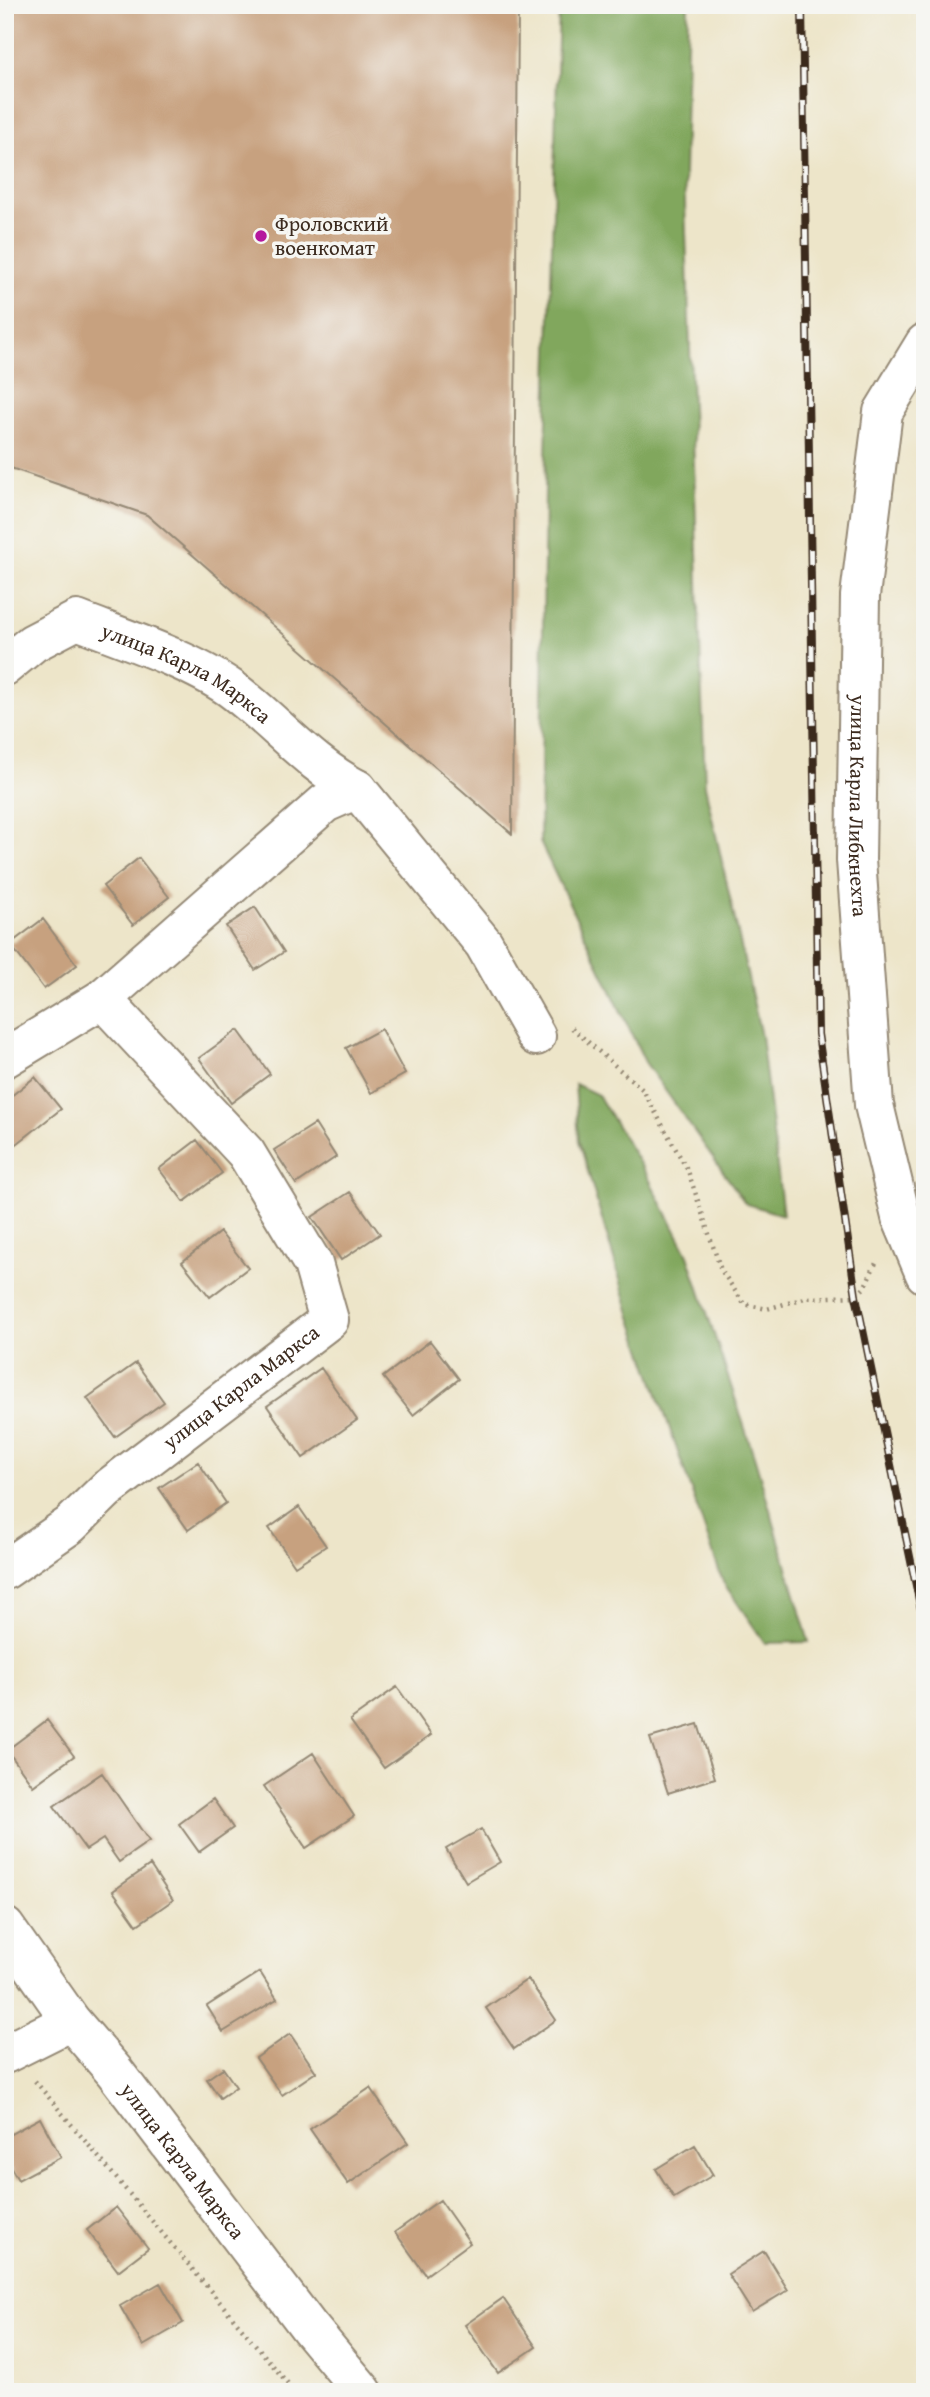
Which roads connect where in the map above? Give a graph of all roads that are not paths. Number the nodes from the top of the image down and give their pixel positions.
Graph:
1 (925, 343) edge
2 (5, 666) edge
3 (357, 789) junction
4 (102, 999) junction
5 (551, 1029) road end
6 (5, 1058) edge
7 (925, 1274) edge
8 (5, 1570) edge
9 (5, 1927) edge
10 (71, 2021) junction
11 (8, 2053) edge
12 (363, 2392) edge

1 - 7 street, улица Карла Либкнехта
2 - 3 street, улица Карла Маркса
3 - 4 street
3 - 5 street, улица Карла Маркса
4 - 6 street
4 - 8 street, улица Карла Маркса
9 - 10 street, улица Карла Маркса
10 - 11 street
10 - 12 street, улица Карла Маркса

